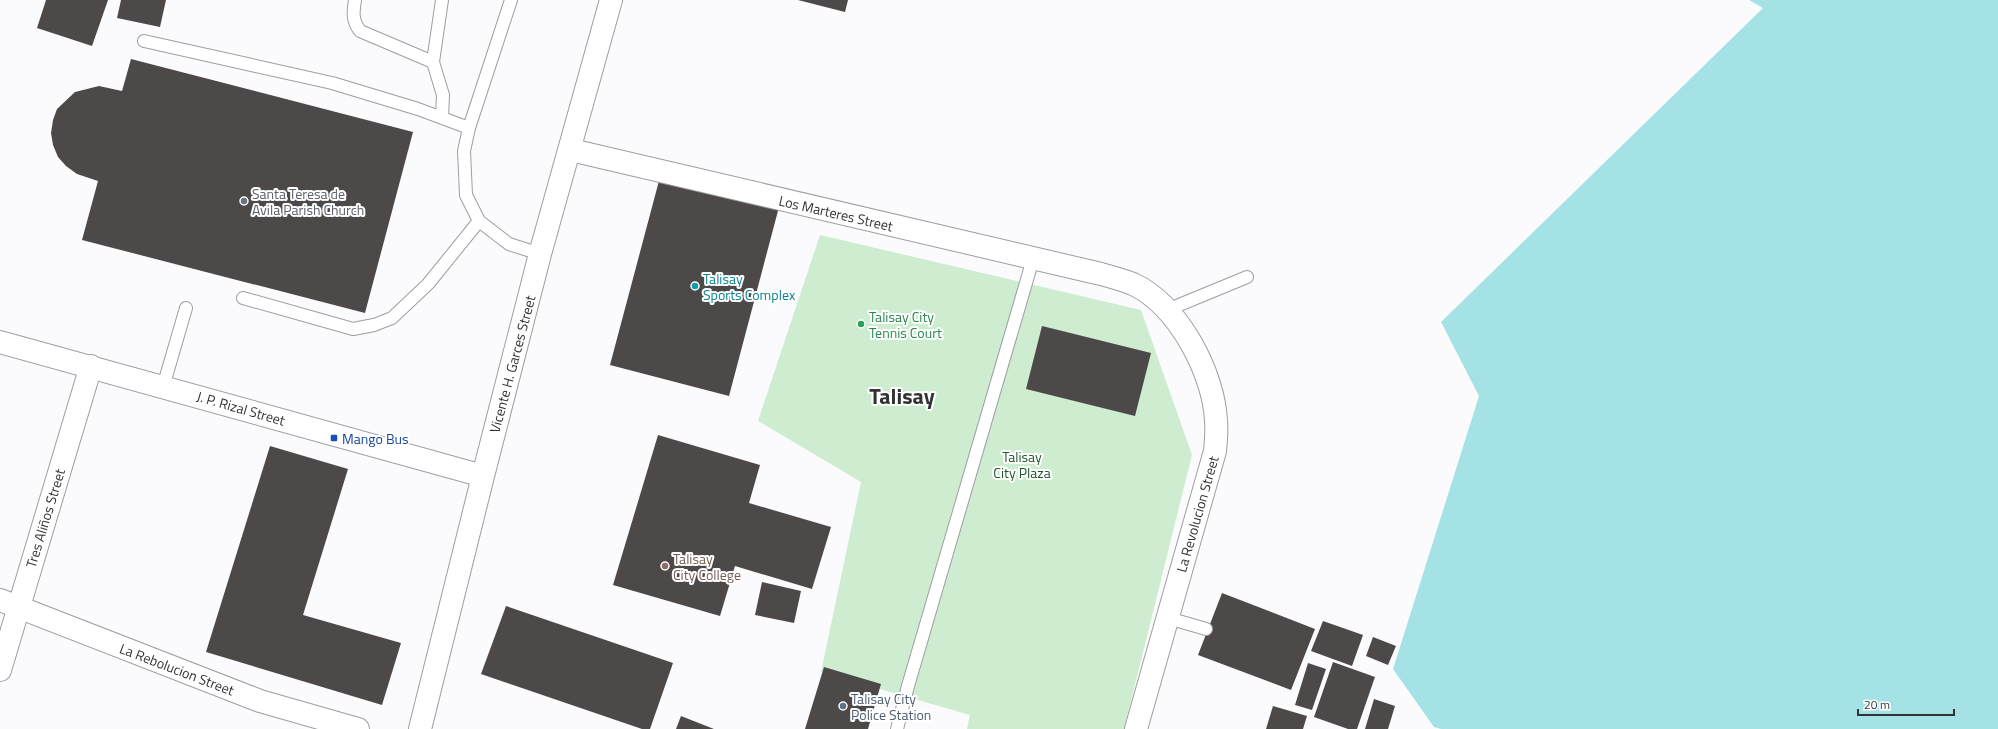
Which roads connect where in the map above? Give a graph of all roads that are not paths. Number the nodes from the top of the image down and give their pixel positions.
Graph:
1 (355, 0) edge
2 (442, 0) edge
3 (512, 0) edge
4 (611, 0) edge
5 (144, 41) dead end
6 (433, 62) junction
7 (442, 118) junction
8 (469, 128) junction
9 (571, 150) junction
10 (479, 221) junction
11 (540, 254) junction
12 (1033, 259) junction
13 (1101, 274) joint
14 (1247, 277) dead end
15 (243, 298) dead end
16 (186, 308) dead end
17 (1167, 310) junction
18 (0, 342) edge
19 (91, 366) junction
20 (164, 387) junction
21 (483, 476) junction
22 (10, 603) edge
23 (1168, 618) junction
24 (1206, 629) dead end
25 (0, 670) edge
26 (358, 729) edge
27 (421, 729) edge
28 (897, 729) edge
29 (1136, 729) edge

1 - 6 lane
2 - 6 lane
3 - 8 lane
4 - 9 street, Vicente H. Garces Street
5 - 7 lane
6 - 7 lane
7 - 8 lane
8 - 10 lane
9 - 11 street, Vicente H. Garces Street
9 - 12 street, Los Marteres Street
10 - 11 lane
10 - 15 lane
11 - 21 street, Vicente H. Garces Street
12 - 13 street, Los Marteres Street
12 - 28 lane
13 - 17 street, La Revolucion Street
14 - 17 lane
16 - 20 lane
17 - 23 street, La Revolucion Street
18 - 19 street, J. P. Rizal Street
19 - 20 street, J. P. Rizal Street
19 - 22 street, Tres Aliños Street
20 - 21 street, J. P. Rizal Street
21 - 27 street, Vicente H. Garces Street
22 - 25 street, Tres Aliños Street
22 - 26 street, La Rebolucion Street
23 - 24 lane
23 - 29 street, La Revolucion Street

